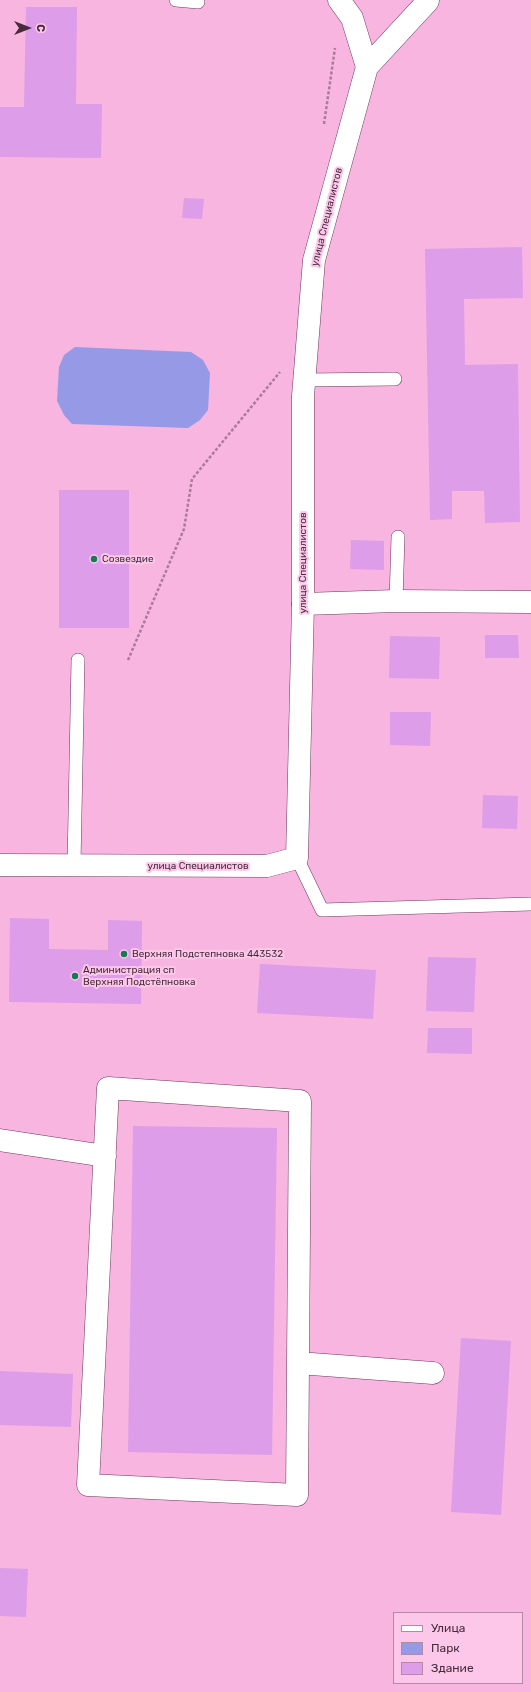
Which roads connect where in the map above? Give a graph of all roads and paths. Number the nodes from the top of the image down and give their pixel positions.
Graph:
1 (176, 0) edge
2 (339, 0) edge
3 (427, 0) edge
4 (198, 2) dead end
5 (352, 18) junction
6 (366, 67) junction
7 (323, 130) dead end
8 (282, 370) dead end
9 (395, 379) dead end
10 (305, 380) junction
11 (398, 537) dead end
12 (396, 601) junction
13 (531, 602) edge
14 (302, 604) junction
15 (78, 660) dead end
16 (128, 660) dead end
17 (297, 858) junction
18 (0, 865) edge
19 (74, 865) junction
20 (531, 904) edge
21 (0, 1140) edge
22 (105, 1156) junction
23 (298, 1363) junction
24 (433, 1373) dead end

1 - 4 lane
2 - 5 street
3 - 6 street, улица Специалистов
5 - 6 street
5 - 7 path
6 - 10 street, улица Специалистов
8 - 16 path
9 - 10 lane
10 - 14 street, улица Специалистов
11 - 12 lane
12 - 13 street
12 - 14 street
14 - 17 street, улица Специалистов
15 - 19 lane
17 - 19 street, улица Специалистов
17 - 20 lane
18 - 19 street, улица Специалистов
21 - 22 street
22 - 23 street
22 - 23 street
23 - 24 street

